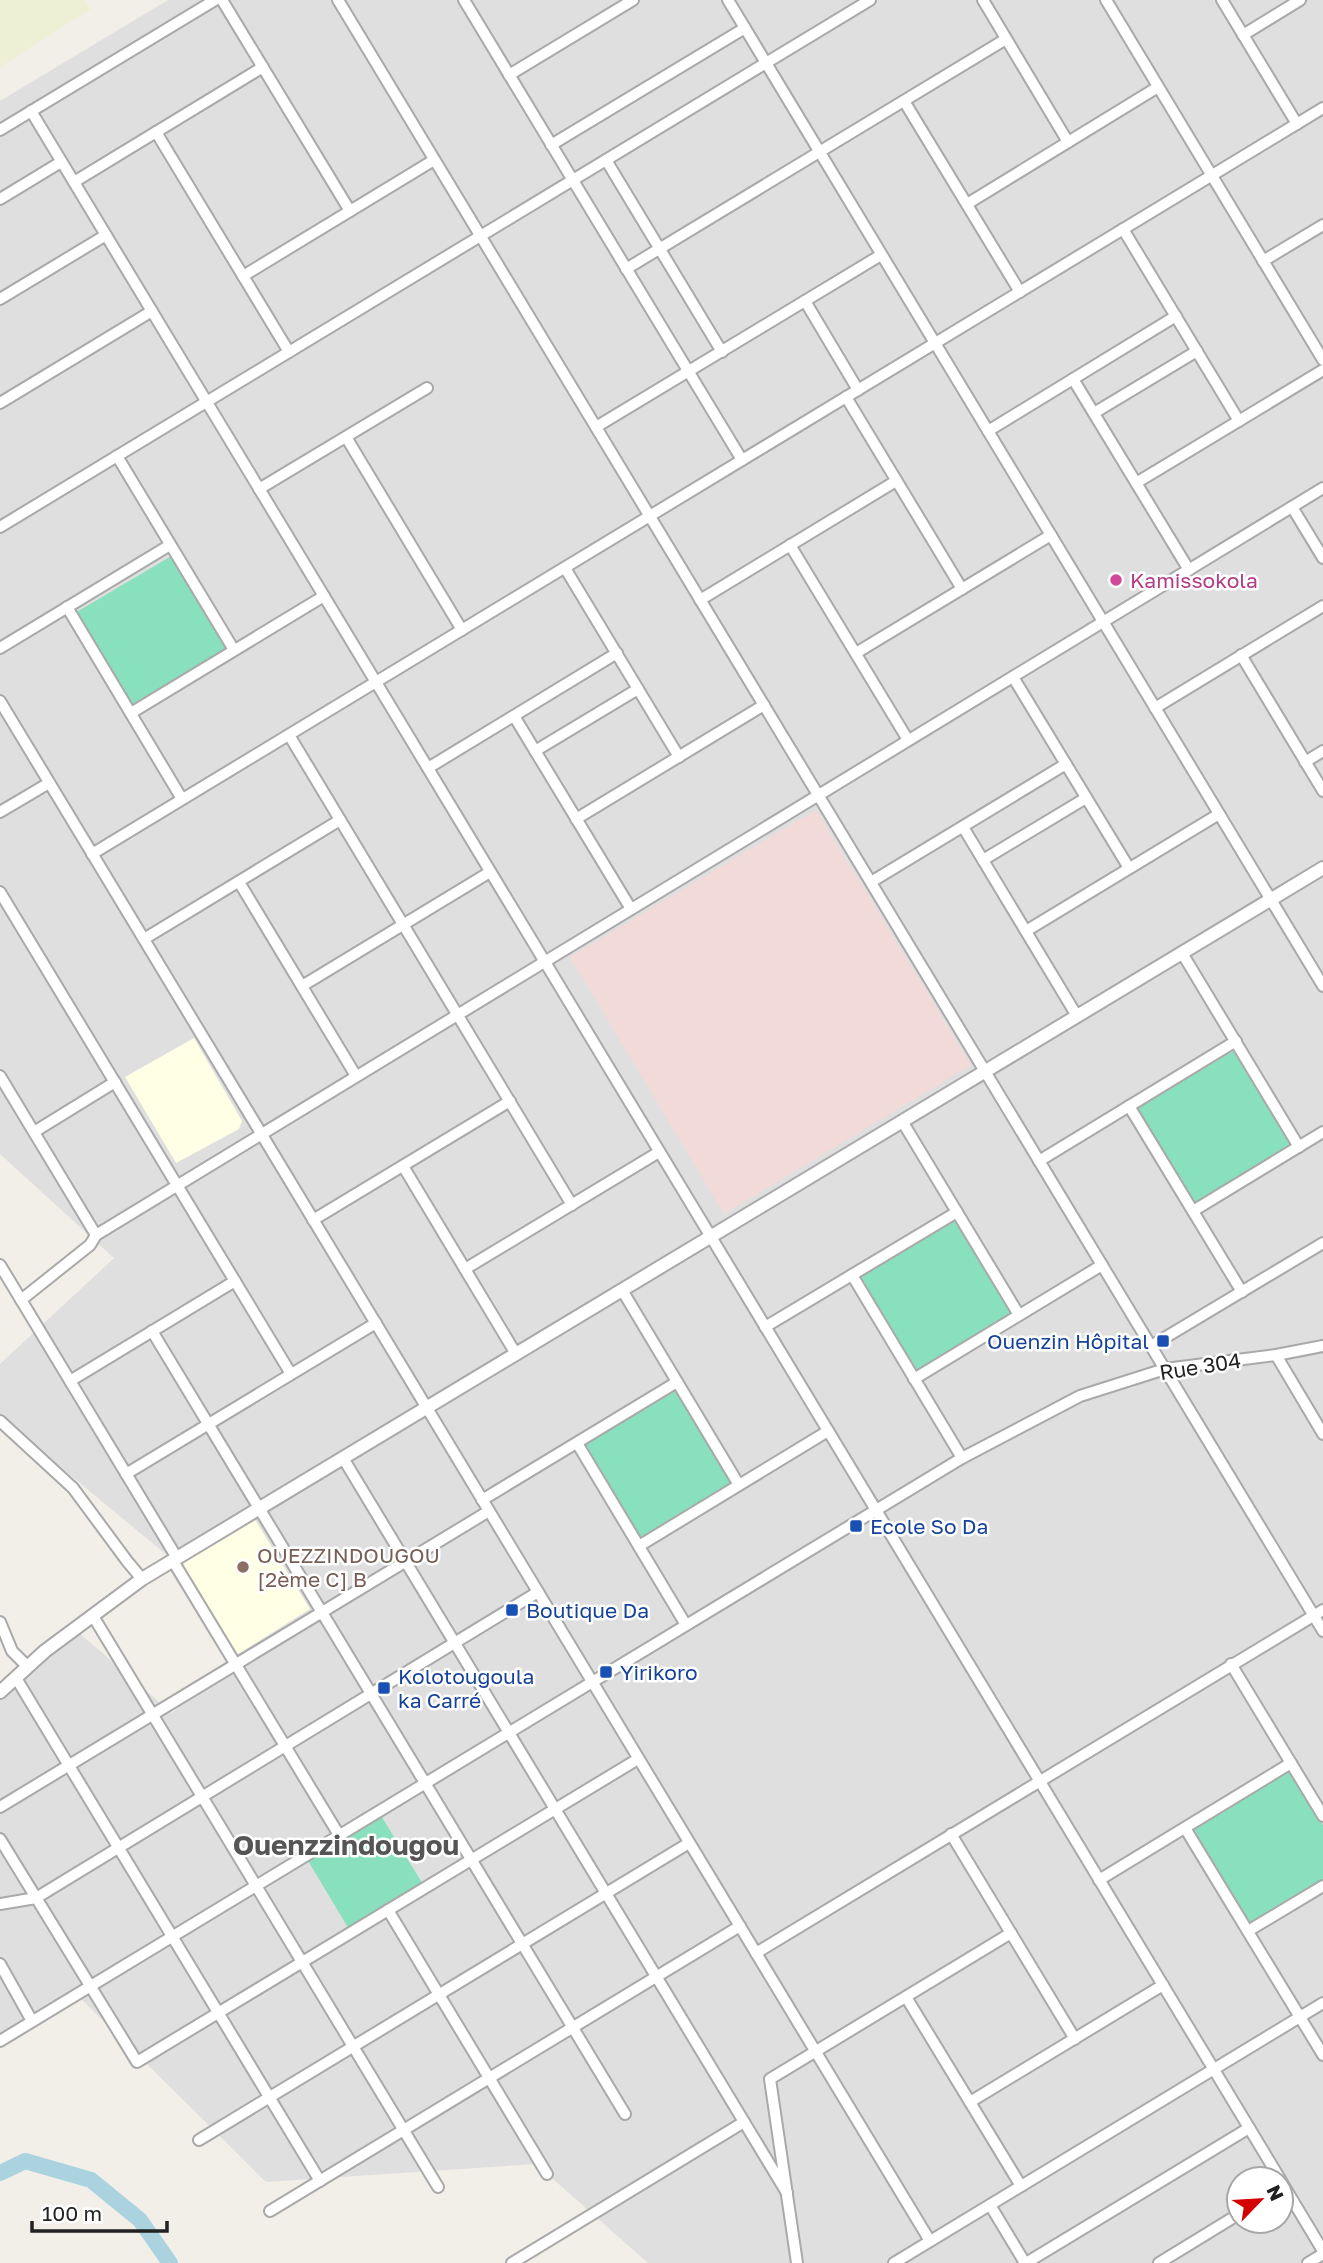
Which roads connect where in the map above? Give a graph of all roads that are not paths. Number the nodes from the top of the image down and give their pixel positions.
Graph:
1 (215, 0) edge
2 (222, 0) edge
3 (338, 0) edge
4 (464, 0) edge
5 (633, 0) edge
6 (728, 0) edge
7 (844, 0) edge
8 (870, 0) edge
9 (982, 0) edge
10 (1106, 0) edge
11 (1222, 0) edge
12 (1300, 0) edge
13 (851, 11) junction
14 (745, 28) junction
15 (1243, 34) junction
16 (1006, 39) junction
17 (766, 63) junction
18 (263, 67) junction
19 (509, 75) junction
20 (1158, 88) junction
21 (904, 101) junction
22 (1323, 108) edge
23 (31, 111) junction
24 (1297, 124) junction
25 (0, 130) edge
26 (156, 132) junction
27 (1068, 142) junction
28 (551, 145) junction
29 (820, 152) junction
30 (435, 160) junction
31 (606, 160) junction
32 (61, 162) junction
33 (1212, 176) junction
34 (572, 180) junction
35 (74, 182) junction
36 (0, 199) edge
37 (967, 204) junction
38 (350, 211) junction
39 (1323, 225) edge
40 (1124, 229) junction
41 (106, 235) junction
42 (481, 236) junction
43 (660, 249) junction
44 (881, 255) junction
45 (1263, 261) junction
46 (626, 269) junction
47 (243, 276) junction
48 (1020, 292) junction
49 (0, 299) edge
50 (805, 301) junction
51 (152, 311) junction
52 (1176, 316) junction
53 (935, 343) junction
54 (1197, 351) junction
55 (289, 352) junction
56 (722, 352) junction
57 (1323, 360) edge
58 (1323, 370) edge
59 (688, 372) junction
60 (1073, 379) junction
61 (427, 388) dead end
62 (858, 390) junction
63 (846, 397) junction
64 (0, 402) edge
65 (206, 402) junction
66 (1094, 413) junction
67 (1239, 421) junction
68 (596, 428) junction
69 (988, 431) junction
70 (346, 437) junction
71 (117, 456) junction
72 (742, 460) junction
73 (896, 481) junction
74 (1136, 483) junction
75 (1323, 488) edge
76 (259, 489) junction
77 (1292, 507) junction
78 (650, 516) junction
79 (0, 527) edge
80 (1051, 535) junction
81 (170, 545) junction
82 (790, 545) junction
83 (1323, 558) edge
84 (565, 568) junction
85 (1189, 570) junction
86 (962, 589) junction
87 (324, 596) junction
88 (700, 600) junction
89 (1323, 606) edge
90 (67, 607) junction
91 (1103, 622) junction
92 (462, 630) junction
93 (0, 648) edge
94 (234, 650) junction
95 (617, 653) junction
96 (856, 653) junction
97 (1241, 655) junction
98 (1013, 677) junction
99 (376, 682) junction
100 (638, 689) junction
101 (0, 701) edge
102 (764, 705) junction
103 (1155, 708) junction
104 (131, 713) junction
105 (514, 716) junction
106 (289, 735) junction
107 (908, 740) junction
108 (535, 751) junction
109 (1323, 751) edge
110 (679, 757) junction
111 (1305, 761) junction
112 (1066, 764) junction
113 (428, 768) junction
114 (49, 783) junction
115 (1323, 791) edge
116 (818, 795) junction
117 (1086, 798) junction
118 (183, 799) junction
119 (0, 813) edge
120 (1219, 814) junction
121 (576, 819) junction
122 (340, 820) junction
123 (963, 827) junction
124 (92, 854) junction
125 (983, 860) junction
126 (1129, 868) junction
127 (1323, 868) edge
128 (490, 872) junction
129 (239, 882) junction
130 (871, 882) junction
131 (0, 892) edge
132 (1271, 899) junction
133 (631, 909) junction
134 (403, 925) junction
135 (1026, 931) junction
136 (144, 939) junction
137 (1182, 953) junction
138 (545, 962) junction
139 (302, 986) junction
140 (1323, 986) edge
141 (457, 1015) junction
142 (1077, 1016) junction
143 (1236, 1041) junction
144 (985, 1071) junction
145 (0, 1076) edge
146 (356, 1076) junction
147 (115, 1082) junction
148 (510, 1101) junction
149 (1129, 1106) junction
150 (902, 1121) junction
151 (34, 1132) junction
152 (1323, 1132) edge
153 (261, 1134) junction
154 (1299, 1147) junction
155 (659, 1152) junction
156 (1039, 1161) junction
157 (403, 1166) junction
158 (177, 1185) junction
159 (572, 1205) junction
160 (1193, 1211) junction
161 (957, 1212) junction
162 (313, 1220) junction
163 (96, 1235) junction
164 (711, 1237) junction
165 (1323, 1243) edge
166 (0, 1265) edge
167 (1102, 1265) junction
168 (465, 1269) junction
169 (852, 1275) junction
170 (235, 1281) junction
171 (622, 1290) junction
172 (1242, 1292) junction
173 (21, 1300) junction
174 (1019, 1315) junction
175 (376, 1323) junction
176 (765, 1327) junction
177 (152, 1331) junction
178 (1151, 1346) junction
179 (1323, 1346) edge
180 (516, 1354) junction
181 (1276, 1355) junction
182 (1165, 1369) junction
183 (291, 1374) junction
184 (915, 1379) junction
185 (70, 1381) junction
186 (677, 1382) junction
187 (427, 1408) junction
188 (0, 1420) edge
189 (209, 1424) junction
190 (828, 1431) junction
191 (1323, 1434) edge
192 (577, 1443) junction
193 (344, 1458) junction
194 (962, 1458) junction
195 (126, 1474) junction
196 (739, 1485) junction
197 (482, 1500) junction
198 (260, 1508) junction
199 (876, 1510) junction
200 (489, 1511) junction
201 (639, 1546) junction
202 (175, 1559) junction
203 (406, 1561) junction
204 (142, 1579) junction
205 (538, 1592) junction
206 (322, 1612) junction
207 (1318, 1612) edge
208 (93, 1616) junction
209 (0, 1622) edge
210 (687, 1625) junction
211 (1323, 1631) edge
212 (455, 1643) junction
213 (236, 1664) junction
214 (1231, 1664) junction
215 (28, 1667) junction
216 (16, 1678) junction
217 (592, 1682) junction
218 (0, 1692) edge
219 (372, 1694) junction
220 (153, 1714) junction
221 (509, 1732) junction
222 (285, 1746) junction
223 (638, 1759) junction
224 (1291, 1763) junction
225 (69, 1765) junction
226 (1039, 1781) junction
227 (425, 1783) junction
228 (202, 1796) junction
229 (0, 1807) edge
230 (555, 1809) junction
231 (1323, 1816) edge
232 (1185, 1828) junction
233 (951, 1834) junction
234 (339, 1835) junction
235 (0, 1839) edge
236 (690, 1843) junction
237 (118, 1847) junction
238 (472, 1860) junction
239 (1099, 1880) junction
240 (256, 1885) junction
241 (1323, 1886) edge
242 (606, 1893) junction
243 (36, 1898) junction
244 (0, 1904) edge
245 (388, 1910) junction
246 (740, 1926) junction
247 (1248, 1931) junction
248 (1011, 1933) junction
249 (172, 1936) junction
250 (523, 1944) junction
251 (756, 1952) junction
252 (303, 1962) junction
253 (0, 1964) edge
254 (656, 1976) junction
255 (1163, 1985) junction
256 (90, 1986) junction
257 (439, 1995) junction
258 (906, 1997) junction
259 (1323, 2003) edge
260 (218, 2013) junction
261 (1300, 2017) junction
262 (32, 2021) junction
263 (573, 2027) junction
264 (1075, 2039) junction
265 (0, 2041) edge
266 (354, 2047) junction
267 (815, 2052) junction
268 (1323, 2055) edge
269 (1214, 2069) junction
270 (489, 2078) junction
271 (270, 2098) junction
272 (970, 2102) junction
273 (625, 2114) dead end
274 (744, 2122) junction
275 (1249, 2128) junction
276 (404, 2130) junction
277 (199, 2140) dead end
278 (1271, 2165) edge
279 (547, 2174) dead end
280 (320, 2181) junction
281 (1021, 2186) junction
282 (438, 2187) dead end
283 (787, 2193) junction
284 (990, 2205) junction
285 (1295, 2206) edge
286 (270, 2211) dead end
287 (1225, 2222) edge
288 (930, 2241) junction
289 (1323, 2252) edge
290 (512, 2263) edge
291 (797, 2263) edge
292 (894, 2263) edge
293 (1026, 2263) edge
294 (1158, 2263) edge
295 (1308, 2263) edge

1 - 23 street
2 - 18 street
3 - 30 street
4 - 19 street
5 - 19 street
6 - 14 street
7 - 13 street
8 - 13 street
9 - 16 street
10 - 20 street
11 - 15 street
12 - 15 street
13 - 17 street
14 - 17 street
14 - 28 street
15 - 24 street
16 - 21 street
16 - 27 street
17 - 29 street
17 - 31 street
18 - 26 street
18 - 38 street
19 - 28 street
20 - 27 street
20 - 33 street
21 - 29 street
21 - 37 street
22 - 24 street
23 - 25 street
23 - 32 street
24 - 33 street
26 - 35 street
26 - 47 street
27 - 37 street
28 - 34 street
29 - 43 street
29 - 44 street
30 - 38 street
30 - 42 street
31 - 34 street
31 - 43 street
32 - 35 street
32 - 36 street
33 - 40 street
33 - 45 street
34 - 42 street
34 - 46 street
35 - 41 street
37 - 48 street
38 - 47 street
39 - 45 street
40 - 48 street
40 - 52 street
41 - 49 street
41 - 51 street
42 - 55 street
42 - 68 street
43 - 46 street
43 - 56 street
44 - 50 street
44 - 53 street
45 - 57 street
46 - 59 street
47 - 55 street
48 - 53 street
50 - 56 street
50 - 62 street
51 - 64 street
51 - 65 street
52 - 54 street
52 - 60 street
53 - 62 street
53 - 69 street
54 - 66 street
54 - 67 street
55 - 65 street
56 - 59 street
58 - 67 street
59 - 68 street
59 - 72 street
60 - 66 street
60 - 69 street
61 - 70 street
62 - 63 street
63 - 72 street
63 - 73 street
65 - 71 street
65 - 76 street
66 - 74 street
67 - 74 street
68 - 78 street
69 - 80 street
70 - 76 street
70 - 92 street
71 - 79 street
71 - 81 street
72 - 78 street
73 - 82 street
73 - 86 street
74 - 85 street
75 - 77 street
76 - 87 street
77 - 83 street
77 - 85 street
78 - 84 street
78 - 88 street
80 - 86 street
80 - 91 street
81 - 90 street
81 - 94 street
82 - 88 street
82 - 96 street
84 - 92 street
84 - 95 street
85 - 91 street
86 - 96 street
87 - 94 street
87 - 99 street
88 - 102 street
89 - 97 street
90 - 93 street
90 - 104 street
91 - 98 street
91 - 103 street
92 - 99 street
94 - 104 street
95 - 100 street
95 - 105 street
96 - 107 street
97 - 103 street
97 - 111 street
98 - 107 street
98 - 112 street
99 - 106 street
99 - 113 street
100 - 108 street
100 - 110 street
101 - 114 street
102 - 110 street
102 - 116 street
103 - 120 street
104 - 118 street
105 - 108 street
105 - 113 street
106 - 118 street
106 - 122 street
107 - 116 street
108 - 121 street
109 - 111 street
110 - 121 street
111 - 115 street
112 - 117 street
112 - 123 street
113 - 128 street
114 - 119 street
114 - 124 street
116 - 130 street
116 - 133 street
117 - 125 street
117 - 126 street
118 - 124 street
120 - 126 street
120 - 132 street
121 - 133 street
122 - 129 street
122 - 134 street
123 - 125 street
123 - 130 street
124 - 136 street
125 - 135 street
126 - 135 street
127 - 132 street
128 - 134 street
128 - 138 street
129 - 136 street
129 - 139 street
130 - 144 street
131 - 147 street
132 - 137 street
132 - 140 street
133 - 138 street
134 - 139 street
134 - 141 street
135 - 142 street
136 - 153 street
137 - 142 street
137 - 143 street
138 - 141 street
138 - 155 street
139 - 146 street
141 - 146 street
141 - 148 street
142 - 144 street
143 - 149 street
143 - 154 street
144 - 150 street
144 - 156 street
145 - 151 street
146 - 153 street
147 - 151 street
147 - 158 street
148 - 157 street
148 - 159 street
149 - 156 street
149 - 160 street
150 - 161 street
150 - 164 street
151 - 163 street
152 - 154 street
153 - 158 street
153 - 162 street
154 - 160 street
155 - 159 street
155 - 164 street
156 - 167 street
157 - 162 street
157 - 168 street
158 - 163 street
158 - 170 street
159 - 168 street
160 - 172 street
161 - 169 street
161 - 174 street
162 - 175 street
163 - 173 street
164 - 171 street
164 - 176 street
165 - 172 street
166 - 173 street
167 - 174 street
167 - 178 street
168 - 180 street
169 - 176 street
169 - 184 street
170 - 177 street
170 - 183 street
171 - 180 street
171 - 186 street
172 - 178 street
173 - 185 street
174 - 184 street
175 - 183 street
175 - 187 street
176 - 190 street
177 - 185 street
177 - 189 street
178 - 182 street
179 - 181 street, Rue 304
180 - 187 street
181 - 182 street, Rue 304
181 - 191 street
182 - 194 street, Rue 304
182 - 207 street
183 - 189 street
184 - 194 street
185 - 195 street
186 - 192 street
186 - 196 street
187 - 193 street
187 - 197 street
188 - 204 street
189 - 195 street
189 - 198 street
190 - 196 street
190 - 199 street
192 - 197 street
192 - 201 street
193 - 198 street
193 - 203 street
194 - 199 street, Rue 304
195 - 202 street
196 - 201 street
197 - 200 street
198 - 202 street
198 - 206 street
199 - 210 street, Rue 304
199 - 226 street
200 - 203 street
200 - 205 street
201 - 210 street
202 - 204 street
202 - 213 street
203 - 206 street
203 - 212 street
204 - 208 street
205 - 212 street
205 - 217 street
206 - 213 street
206 - 219 street
207 - 211 street
207 - 214 street
208 - 215 street
208 - 220 street
209 - 215 street
210 - 217 street, Rue 304
212 - 219 street
212 - 221 street
213 - 220 street
213 - 222 street
214 - 224 street
214 - 226 street
215 - 216 street
216 - 218 street
216 - 225 street
217 - 221 street, Rue 304
217 - 223 street
219 - 222 street
219 - 227 street
220 - 225 street
220 - 228 street
221 - 227 street, Rue 304
221 - 230 street
222 - 228 street
222 - 234 street
223 - 230 street
223 - 236 street
224 - 231 street
224 - 232 street
225 - 229 street
225 - 237 street
226 - 233 street
226 - 239 street
227 - 234 street, Rue 304
227 - 238 street
228 - 237 street
228 - 240 street
230 - 238 street
230 - 242 street
232 - 239 street
232 - 247 street
233 - 248 street
233 - 251 street
234 - 240 street, Rue 304
235 - 243 street
236 - 242 street
236 - 246 street
237 - 243 street
237 - 249 street
238 - 245 street
238 - 250 street
239 - 255 street
240 - 249 street, Rue 304
240 - 252 street
241 - 247 street
242 - 250 street
242 - 254 street
243 - 244 street
243 - 256 street
245 - 252 street
245 - 257 street
246 - 251 street
246 - 254 street
247 - 261 street
248 - 258 street
248 - 264 street
249 - 256 street, Rue 304
249 - 260 street
250 - 257 street
250 - 263 street
251 - 267 street
252 - 260 street
252 - 266 street
253 - 262 street
254 - 263 street
254 - 274 street
255 - 264 street
255 - 269 street
256 - 260 street
256 - 262 street, Rue 304
257 - 266 street
257 - 270 street
258 - 267 street
258 - 272 street
259 - 261 street
260 - 271 street
261 - 268 street
261 - 269 street
262 - 265 street, Rue 304
263 - 270 street
263 - 273 street
264 - 272 street
266 - 271 street
266 - 276 street
267 - 283 street
267 - 288 street
269 - 275 street
269 - 281 street
270 - 276 street
270 - 279 street
271 - 277 street
271 - 280 street
272 - 281 street
274 - 283 street
274 - 290 street
275 - 278 street
275 - 293 street
276 - 280 street
276 - 282 street
280 - 286 street
281 - 284 street
283 - 291 street
284 - 288 street
284 - 293 street
285 - 289 street
287 - 294 street
288 - 292 street
289 - 295 street

